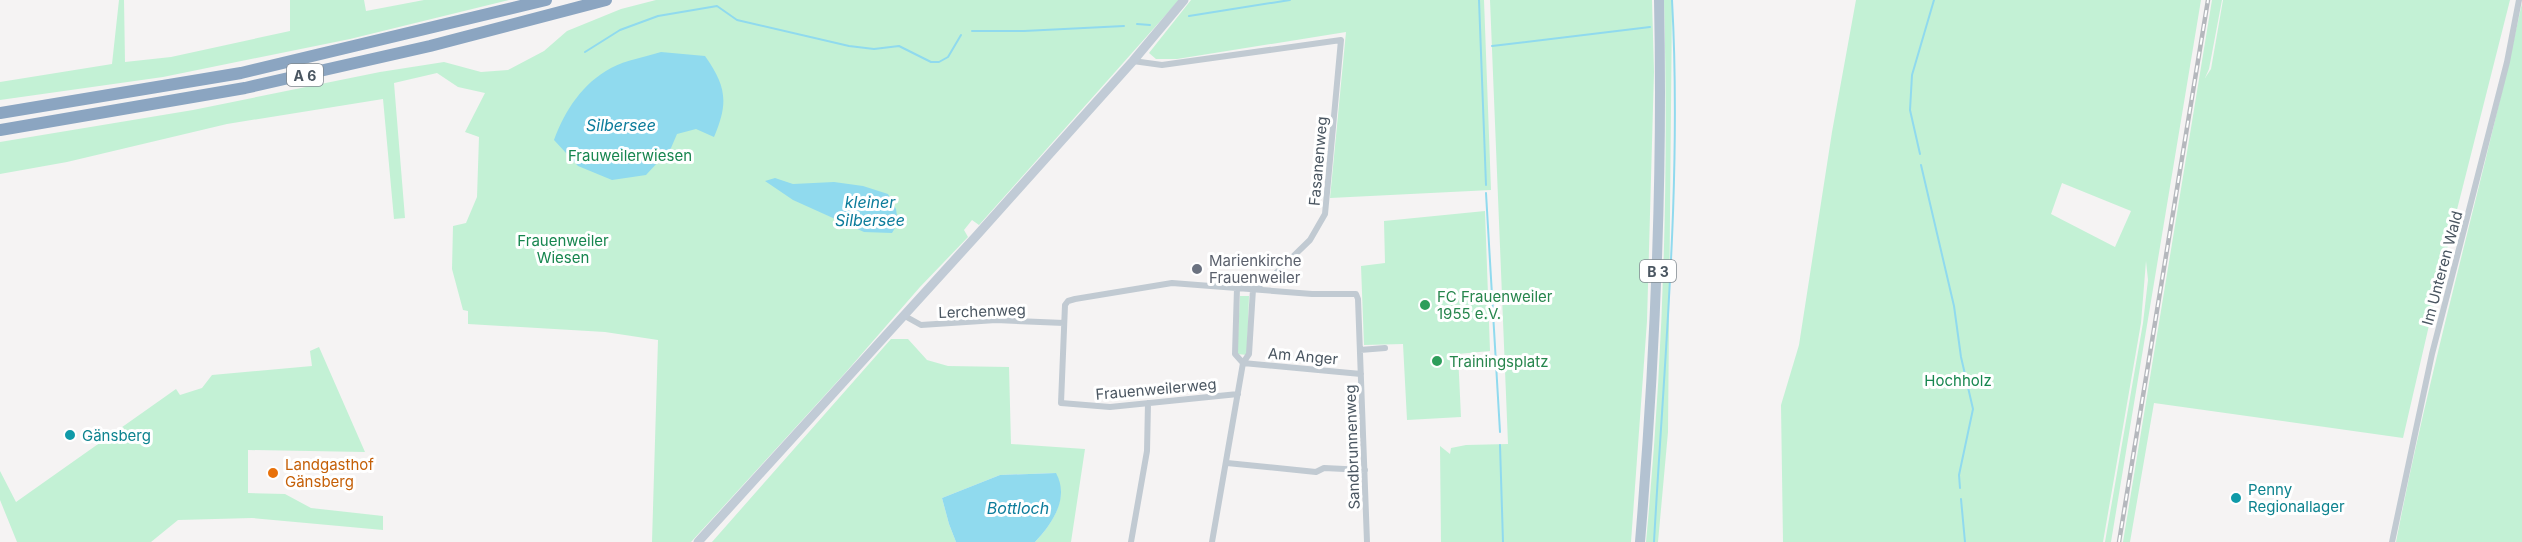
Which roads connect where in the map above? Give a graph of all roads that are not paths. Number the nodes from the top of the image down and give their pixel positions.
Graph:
1 (546, 0) edge
2 (606, 0) edge
3 (1184, 0) edge
4 (1659, 0) edge
5 (2519, 0) edge
6 (1133, 61) junction
7 (0, 113) edge
8 (0, 130) edge
9 (1237, 288) junction
10 (1253, 289) junction
11 (903, 315) junction
12 (1064, 323) junction
13 (1385, 348) dead end
14 (1360, 350) junction
15 (1243, 363) junction
16 (1361, 374) junction
17 (1238, 394) junction
18 (1148, 403) junction
19 (1227, 463) junction
20 (1365, 470) junction
21 (698, 542) edge
22 (1131, 542) edge
23 (1212, 542) edge
24 (1367, 542) edge
25 (1640, 542) edge
26 (2392, 542) edge

1 - 7 highway, A 6
2 - 8 highway, A 6
3 - 6 main road
4 - 25 main road, B 3
5 - 26 street, Im Unteren Wald
6 - 10 street, Fasanenweg
6 - 11 main road
9 - 10 street
9 - 12 street, Frauenweilerweg
9 - 15 street
10 - 14 street, Sandbrunnenweg
10 - 15 street
11 - 12 street, Lerchenweg
11 - 21 main road
12 - 18 street, Frauenweilerweg
13 - 14 street
14 - 16 street, Sandbrunnenweg
15 - 16 street, Am Anger
15 - 17 street
16 - 20 street, Sandbrunnenweg
17 - 18 street, Frauenweilerweg
17 - 19 street
18 - 22 street
19 - 20 street
19 - 23 street
20 - 24 street, Sandbrunnenweg

